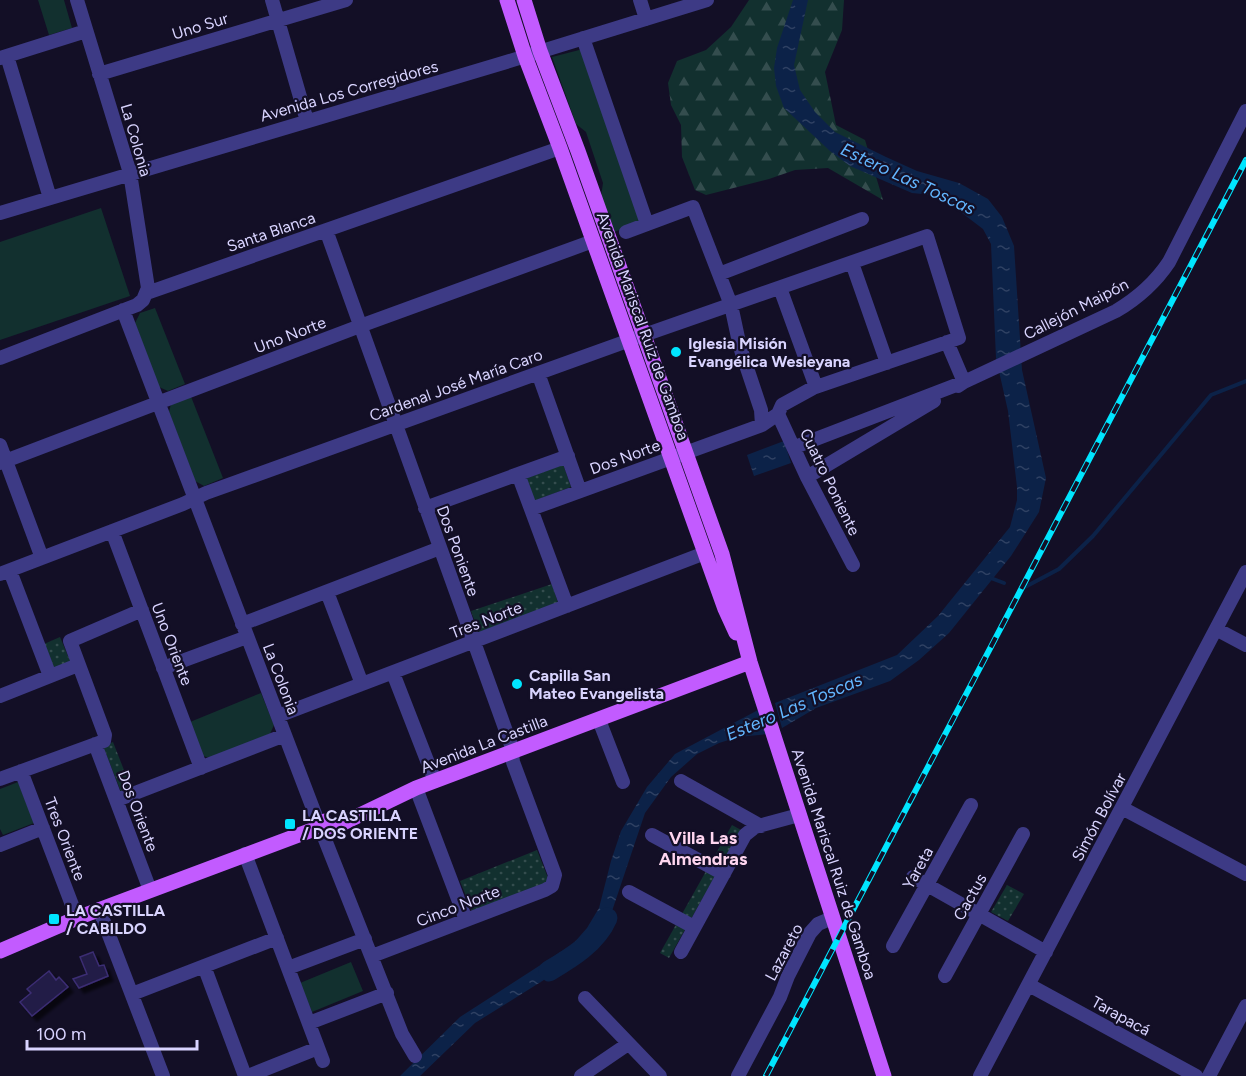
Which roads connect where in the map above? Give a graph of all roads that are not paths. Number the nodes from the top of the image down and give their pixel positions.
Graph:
1 (77, 0) edge
2 (272, 0) edge
3 (346, 0) edge
4 (507, 0) edge
5 (524, 0) edge
6 (640, 0) edge
7 (706, 0) edge
8 (646, 19) junction
9 (278, 21) junction
10 (86, 31) junction
11 (583, 38) junction
12 (540, 51) junction
13 (525, 56) junction
14 (3, 57) edge
15 (99, 74) junction
16 (1246, 111) edge
17 (308, 121) junction
18 (560, 147) junction
19 (130, 173) junction
20 (50, 198) junction
21 (0, 213) edge
22 (862, 219) dead end
23 (647, 224) junction
24 (326, 230) junction
25 (626, 232) dead end
26 (593, 241) junction
27 (852, 262) junction
28 (719, 274) junction
29 (780, 288) junction
30 (147, 293) junction
31 (730, 305) junction
32 (123, 310) junction
33 (360, 326) junction
34 (644, 335) junction
35 (629, 340) junction
36 (953, 340) junction
37 (0, 358) edge
38 (887, 363) junction
39 (538, 373) junction
40 (964, 382) junction
41 (816, 387) junction
42 (157, 403) junction
43 (778, 414) junction
44 (395, 425) junction
45 (762, 425) junction
46 (0, 445) edge
47 (795, 447) junction
48 (679, 455) junction
49 (568, 456) junction
50 (3, 462) edge
51 (518, 474) junction
52 (807, 477) junction
53 (580, 491) junction
54 (194, 498) junction
55 (425, 508) junction
56 (531, 509) junction
57 (111, 531) junction
58 (440, 548) junction
59 (705, 553) junction
60 (42, 558) junction
61 (853, 565) dead end
62 (5, 572) edge
63 (1246, 572) edge
64 (327, 592) junction
65 (567, 606) junction
66 (142, 610) junction
67 (1216, 629) junction
68 (245, 631) junction
69 (474, 642) junction
70 (1246, 645) edge
71 (750, 662) junction
72 (78, 665) junction
73 (163, 668) junction
74 (393, 673) junction
75 (50, 676) junction
76 (362, 684) junction
77 (0, 696) edge
78 (278, 716) junction
79 (599, 720) junction
80 (285, 735) junction
81 (100, 742) junction
82 (512, 753) junction
83 (201, 768) junction
84 (21, 771) junction
85 (0, 779) edge
86 (435, 781) junction
87 (681, 781) dead end
88 (623, 782) dead end
89 (416, 788) junction
90 (117, 800) junction
91 (971, 805) dead end
92 (1122, 808) junction
93 (799, 815) junction
94 (761, 825) junction
95 (320, 827) junction
96 (43, 828) junction
97 (1023, 834) dead end
98 (652, 835) dead end
99 (0, 845) edge
100 (245, 854) junction
101 (723, 874) junction
102 (1246, 874) edge
103 (913, 878) dead end
104 (554, 883) joint
105 (927, 885) junction
106 (150, 890) junction
107 (629, 892) dead end
108 (99, 909) junction
109 (979, 915) junction
110 (77, 918) junction
111 (832, 918) junction
112 (466, 921) junction
113 (694, 927) junction
114 (277, 938) junction
115 (365, 939) junction
116 (893, 946) dead end
117 (0, 951) edge
118 (681, 952) dead end
119 (1047, 952) junction
120 (372, 956) junction
121 (204, 966) junction
122 (288, 968) junction
123 (945, 976) dead end
124 (1029, 985) junction
125 (387, 993) junction
126 (132, 994) junction
127 (585, 998) dead end
128 (1246, 1006) edge
129 (309, 1023) junction
130 (628, 1044) junction
131 (415, 1056) dead end
132 (163, 1076) edge
133 (247, 1076) edge
134 (581, 1076) edge
135 (660, 1076) edge
136 (738, 1076) edge
137 (884, 1076) edge
138 (980, 1076) edge
139 (1197, 1076) edge
140 (1209, 1076) edge

1 - 10 street, La Colonia
2 - 9 street
3 - 9 street, Uno Sur
4 - 13 main road, Avenida Mariscal Ruiz de Gamboa
5 - 12 main road, Avenida Mariscal Ruiz de Gamboa
6 - 8 street
7 - 8 street, Avenida Los Corregidores
8 - 11 street, Avenida Los Corregidores
9 - 15 street, Uno Sur
9 - 17 street
10 - 14 street
10 - 15 street, La Colonia
11 - 12 street, Avenida Los Corregidores
11 - 23 street
12 - 13 street, Avenida Los Corregidores
12 - 34 main road, Avenida Mariscal Ruiz de Gamboa
13 - 17 street, Avenida Los Corregidores
13 - 18 main road, Avenida Mariscal Ruiz de Gamboa
14 - 20 street
15 - 19 street, La Colonia
16 - 40 street, Callejón Maipón
17 - 19 street, Avenida Los Corregidores
18 - 24 street, Santa Blanca
18 - 26 main road, Avenida Mariscal Ruiz de Gamboa
19 - 20 street, Avenida Los Corregidores
19 - 30 street, La Colonia
20 - 21 street, Avenida Los Corregidores
22 - 28 street
23 - 25 street
23 - 28 street
24 - 30 street, Santa Blanca
24 - 33 street, Dos Poniente
26 - 33 street, Uno Norte
26 - 35 main road, Avenida Mariscal Ruiz de Gamboa
27 - 29 street, Cardenal José María Caro
27 - 36 street, Cardenal José María Caro
27 - 38 street
28 - 31 street
29 - 31 street, Cardenal José María Caro
29 - 41 street
30 - 32 street, Santa Blanca
31 - 34 street, Cardenal José María Caro
31 - 45 street
32 - 37 street, Santa Blanca
32 - 42 street, La Colonia
33 - 42 street, Uno Norte
33 - 44 street, Dos Poniente
34 - 35 street, Cardenal José María Caro
34 - 48 main road, Avenida Mariscal Ruiz de Gamboa
35 - 39 street, Cardenal José María Caro
35 - 48 main road, Avenida Mariscal Ruiz de Gamboa
36 - 38 street, Dos Norte
36 - 40 street
38 - 41 street, Dos Norte
39 - 44 street, Cardenal José María Caro
39 - 49 street
40 - 47 street, Callejón Maipón
40 - 52 street, Callejón Maipón
41 - 43 street, Dos Norte
42 - 50 street, Uno Norte
42 - 54 street, La Colonia
43 - 45 street, Dos Norte
43 - 47 street, Cuatro Poniente
44 - 54 street, Cardenal José María Caro
44 - 55 street, Dos Poniente
45 - 48 street, Dos Norte
46 - 50 street
47 - 52 street, Cuatro Poniente
48 - 53 street, Dos Norte
48 - 59 main road, Avenida Mariscal Ruiz de Gamboa
48 - 71 main road, Avenida Mariscal Ruiz de Gamboa
49 - 51 street, Dos Norte
49 - 53 street
50 - 60 street
51 - 55 street, Dos Norte
51 - 56 street
52 - 61 street, Cuatro Poniente
53 - 56 street, Dos Norte
54 - 57 street, Cardenal José María Caro
54 - 68 street, La Colonia
55 - 58 street, Dos Poniente
56 - 65 street
57 - 60 street, Cardenal José María Caro
57 - 66 street, Uno Oriente
58 - 64 street
58 - 69 street, Dos Poniente
59 - 65 street, Tres Norte
59 - 71 main road, Avenida Mariscal Ruiz de Gamboa
60 - 62 street, Cardenal José María Caro
62 - 75 street
63 - 67 street, Simón Bolívar
64 - 68 street
64 - 76 street
65 - 69 street, Tres Norte
66 - 72 street, Dos Oriente
66 - 73 street, Uno Oriente
67 - 70 street
67 - 92 street, Simón Bolívar
68 - 73 street
68 - 78 street, La Colonia
69 - 74 street, Tres Norte
69 - 82 street, Dos Poniente
71 - 79 main road, Avenida La Castilla
71 - 93 main road, Avenida Mariscal Ruiz de Gamboa
72 - 75 street
72 - 81 street, Dos Oriente
73 - 83 street, Uno Oriente
74 - 76 street, Tres Norte
74 - 86 street
75 - 77 street
76 - 78 street, Tres Norte
78 - 80 street, La Colonia
79 - 82 main road, Avenida La Castilla
79 - 88 street
80 - 83 street
80 - 95 street, La Colonia
81 - 84 street
81 - 90 street, Dos Oriente
82 - 86 main road, Avenida La Castilla
82 - 104 street, Dos Poniente
83 - 90 street
84 - 85 street
84 - 96 street, Tres Oriente
86 - 89 main road, Avenida La Castilla
87 - 94 street
89 - 95 main road, Avenida La Castilla
89 - 112 street
90 - 106 street, Dos Oriente
91 - 105 street, Yareta
92 - 102 street
92 - 119 street, Simón Bolívar
93 - 94 street
93 - 111 main road, Avenida Mariscal Ruiz de Gamboa
94 - 101 street
95 - 100 main road, Avenida La Castilla
95 - 115 street, La Colonia
96 - 99 street
96 - 110 street, Tres Oriente
97 - 109 street, Cactus
98 - 101 street
100 - 106 main road, Avenida La Castilla
100 - 114 street
101 - 113 street
103 - 105 street
104 - 112 street, Cinco Norte
105 - 109 street
105 - 116 street, Yareta
106 - 108 main road, Avenida La Castilla
107 - 113 street
108 - 110 main road, Avenida La Castilla
108 - 126 street
109 - 119 street
109 - 123 street, Cactus
110 - 117 main road, Avenida La Castilla
111 - 136 street, Lazareto
111 - 137 main road, Avenida Mariscal Ruiz de Gamboa
112 - 120 street, Cinco Norte
113 - 118 street
114 - 121 street
114 - 122 street
115 - 120 street, La Colonia
115 - 122 street
119 - 124 street, Simón Bolívar
120 - 125 street, La Colonia
121 - 126 street
121 - 133 street
122 - 129 street
124 - 138 street, Simón Bolívar
124 - 139 street, Tarapacá
125 - 129 street
125 - 131 street, La Colonia
126 - 132 street
127 - 130 street
128 - 140 street
129 - 133 street
130 - 134 street
130 - 135 street

